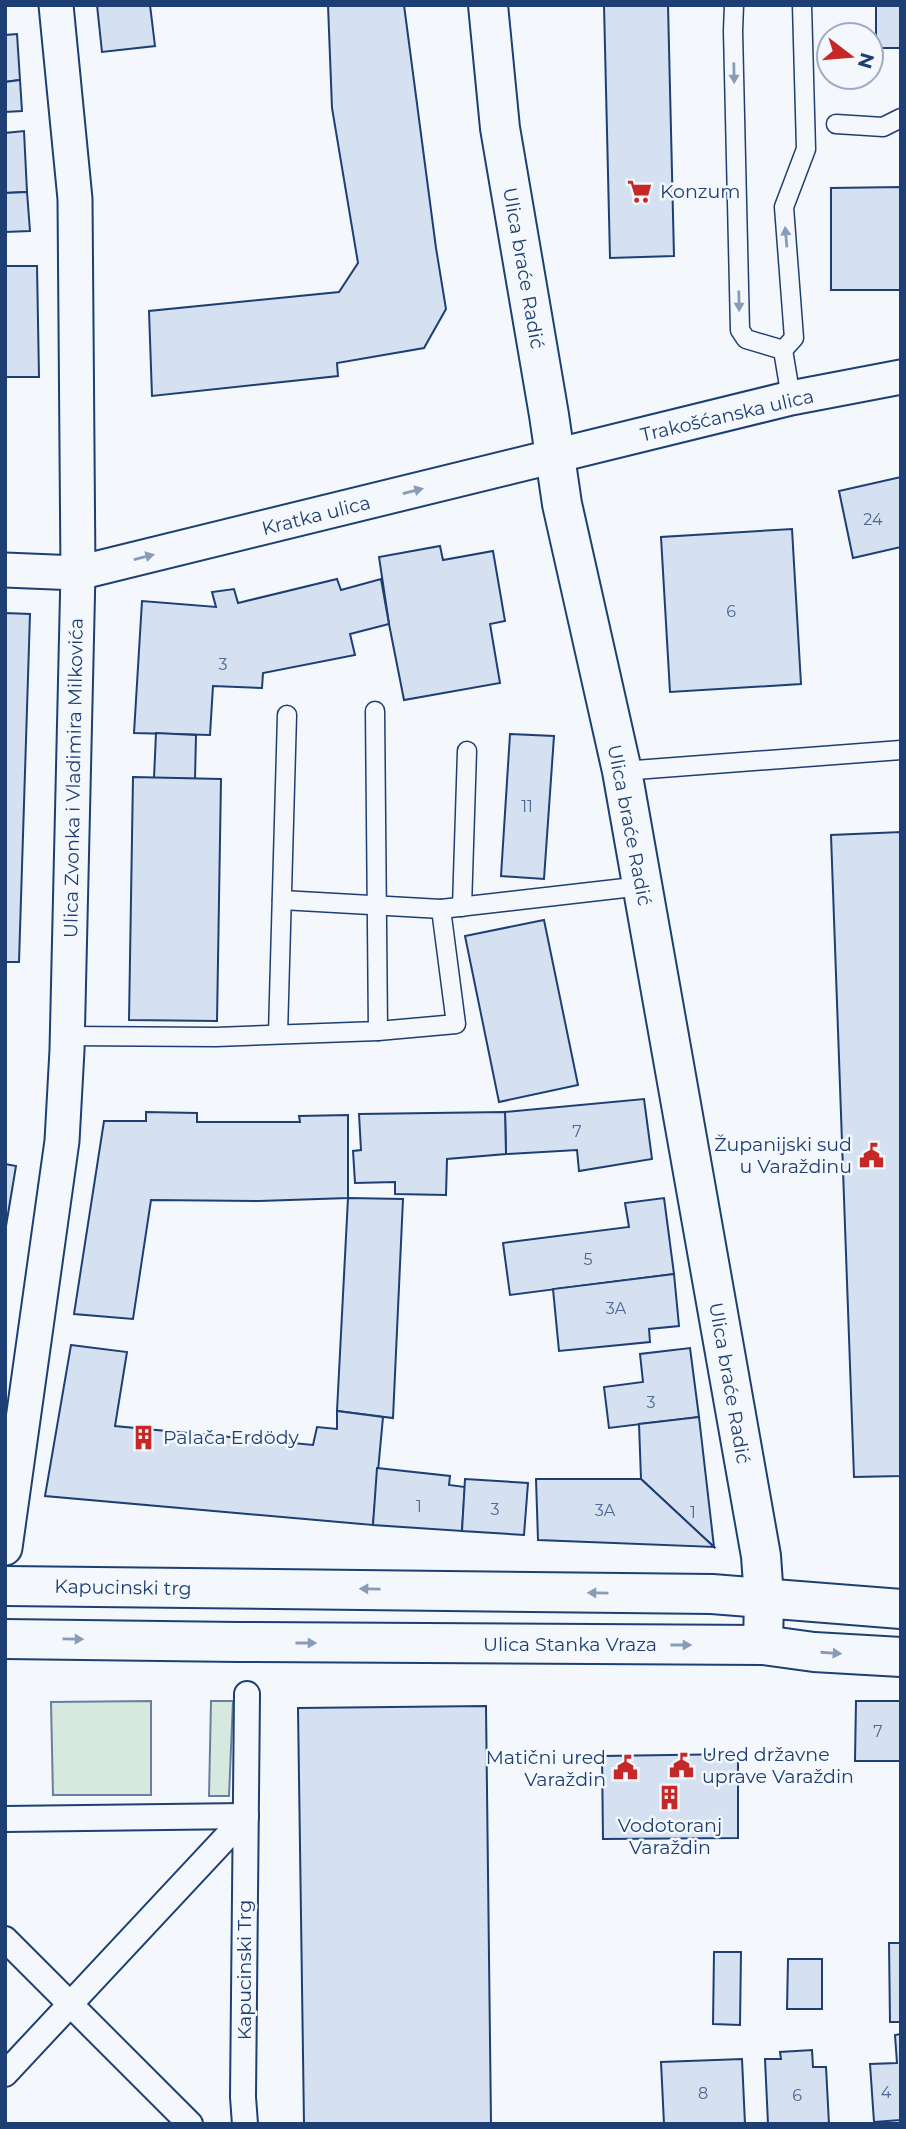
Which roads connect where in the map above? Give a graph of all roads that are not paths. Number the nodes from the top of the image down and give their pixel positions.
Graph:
1 (56, 5) edge
2 (488, 5) edge
3 (734, 5) edge
4 (802, 5) edge
5 (901, 118) edge
6 (836, 124) dead end
7 (783, 350) junction
8 (901, 377) edge
9 (791, 398) junction
10 (555, 457) junction
11 (5, 570) edge
12 (78, 573) junction
13 (375, 711) dead end
14 (286, 715) dead end
15 (901, 750) edge
16 (467, 751) dead end
17 (622, 771) junction
18 (642, 886) junction
19 (282, 900) junction
20 (376, 906) junction
21 (462, 907) junction
22 (441, 909) junction
23 (378, 1031) junction
24 (278, 1034) junction
25 (67, 1037) junction
26 (5, 1548) edge
27 (5, 1586) edge
28 (764, 1598) junction
29 (901, 1609) edge
30 (5, 1639) edge
31 (764, 1645) junction
32 (901, 1657) edge
33 (247, 1694) dead end
34 (246, 1816) junction
35 (5, 1819) edge
36 (5, 1939) edge
37 (70, 2004) junction
38 (5, 2074) edge
39 (190, 2124) edge
40 (245, 2124) edge

1 - 12 street, Ulica Zvonka i Vladimira Milkovića
2 - 10 main road, Ulica braće Radić
3 -> 7 lane
7 -> 4 lane
5 - 6 lane
7 - 9 lane
8 - 9 street, Trakošćanska ulica
9 - 10 street, Trakošćanska ulica
12 -> 10 street, Kratka ulica
10 - 17 main road, Ulica braće Radić
11 - 12 street, Kratka ulica
12 - 25 street, Ulica Zvonka i Vladimira Milkovića
13 - 20 lane
14 - 19 lane
15 - 17 lane
16 - 21 lane
17 - 18 main road, Ulica braće Radić
18 - 21 lane
18 - 28 main road, Ulica braće Radić
19 - 20 lane
19 - 24 lane
20 - 22 lane
20 - 23 lane
21 - 22 lane
22 - 23 lane
23 - 24 lane
24 - 25 lane
25 - 26 street, Ulica Zvonka i Vladimira Milkovića
28 -> 27 main road, Kapucinski trg
28 - 29 main road
28 - 31 main road, Ulica braće Radić
30 -> 31 main road, Ulica Stanka Vraza
31 -> 32 main road, Ulica Stanka Vraza
33 - 34 street, Kapucinski Trg
34 - 35 street
34 - 37 street
34 - 40 street, Kapucinski Trg
36 - 37 street
37 - 38 street
37 - 39 street

